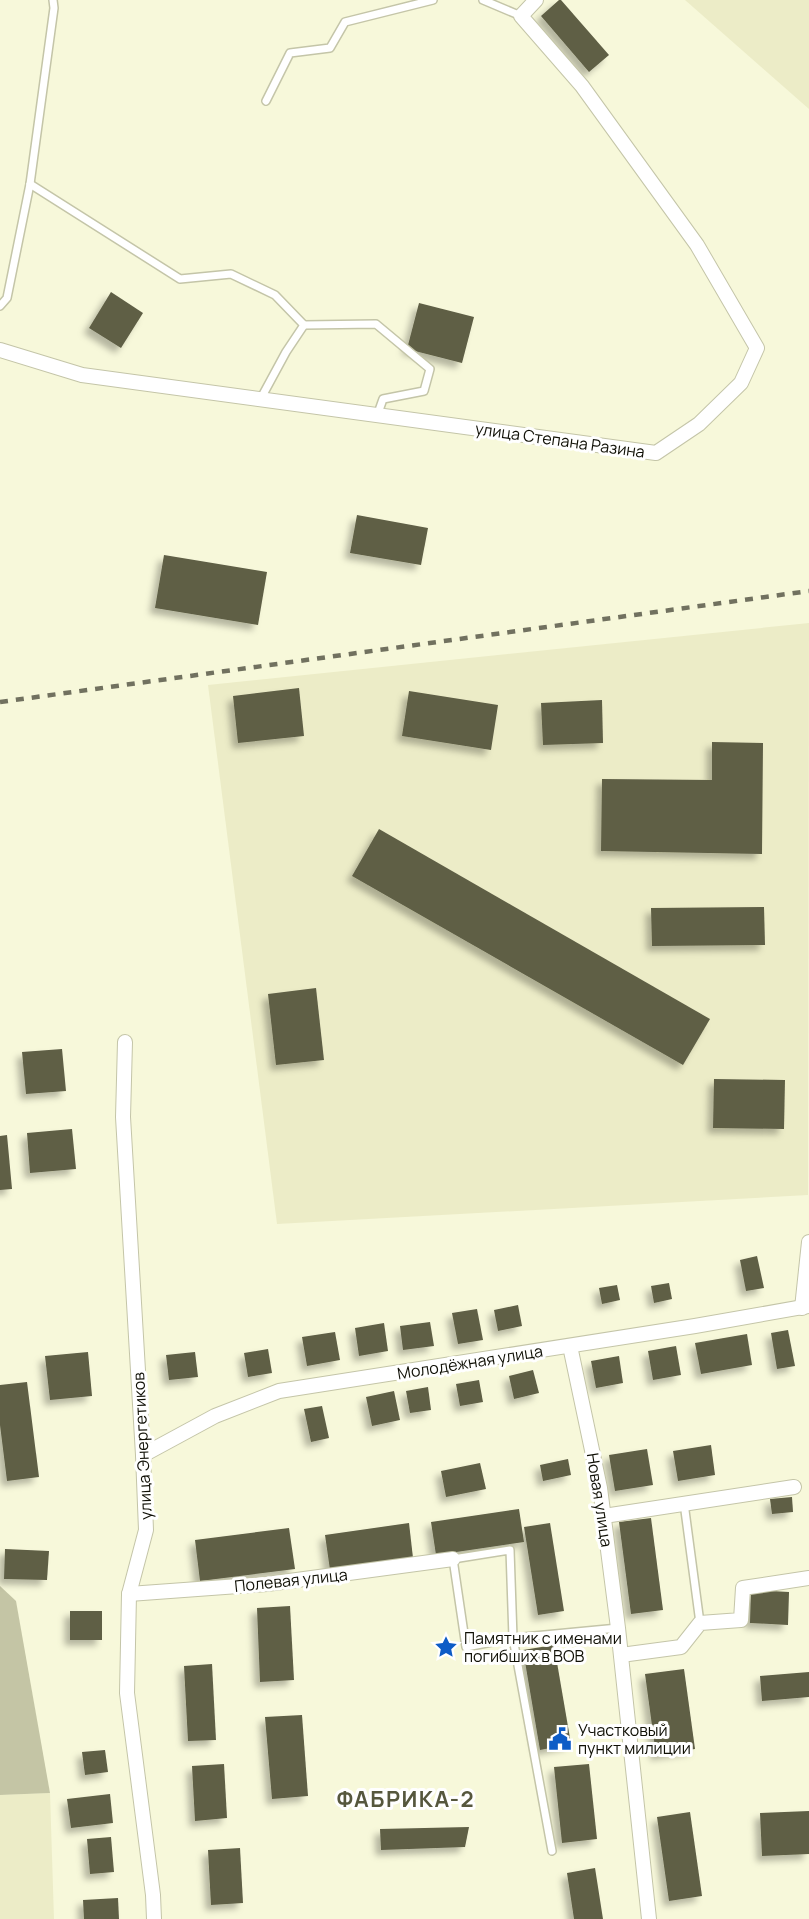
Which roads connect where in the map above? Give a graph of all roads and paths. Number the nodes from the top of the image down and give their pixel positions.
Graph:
1 (53, 0) edge
2 (433, 0) edge
3 (483, 0) edge
4 (536, 0) edge
5 (521, 16) junction
6 (266, 101) dead end
7 (30, 184) junction
8 (0, 306) edge
9 (304, 325) junction
10 (0, 350) edge
11 (260, 400) junction
12 (377, 416) junction
13 (125, 1042) dead end
14 (809, 1242) edge
15 (806, 1307) edge
16 (570, 1346) junction
17 (143, 1455) junction
18 (794, 1487) dead end
19 (684, 1503) junction
20 (604, 1515) junction
21 (453, 1559) junction
22 (809, 1578) edge
23 (129, 1594) junction
24 (700, 1623) junction
25 (618, 1628) junction
26 (513, 1638) junction
27 (621, 1655) junction
28 (552, 1851) dead end
29 (154, 1919) edge
30 (649, 1919) edge

1 - 7 lane
2 - 6 lane
3 - 5 lane
4 - 5 street
5 - 12 street, улица Степана Разина
7 - 8 lane
7 - 9 lane
9 - 11 lane
9 - 12 lane
10 - 11 street, улица Степана Разина
11 - 12 street, улица Степана Разина
13 - 17 street, улица Энергетиков
14 - 15 street
15 - 16 street, Молодёжная улица
16 - 17 street, Молодёжная улица
16 - 20 street, Новая улица
17 - 23 street, улица Энергетиков
18 - 19 street
19 - 20 street
19 - 24 lane
20 - 25 street, Новая улица
21 - 23 street, Полевая улица
21 - 26 lane
21 - 26 lane
22 - 24 street
23 - 29 street, улица Энергетиков
24 - 27 street
25 - 26 lane
25 - 27 street, Новая улица
26 - 28 lane
27 - 30 street, Новая улица

